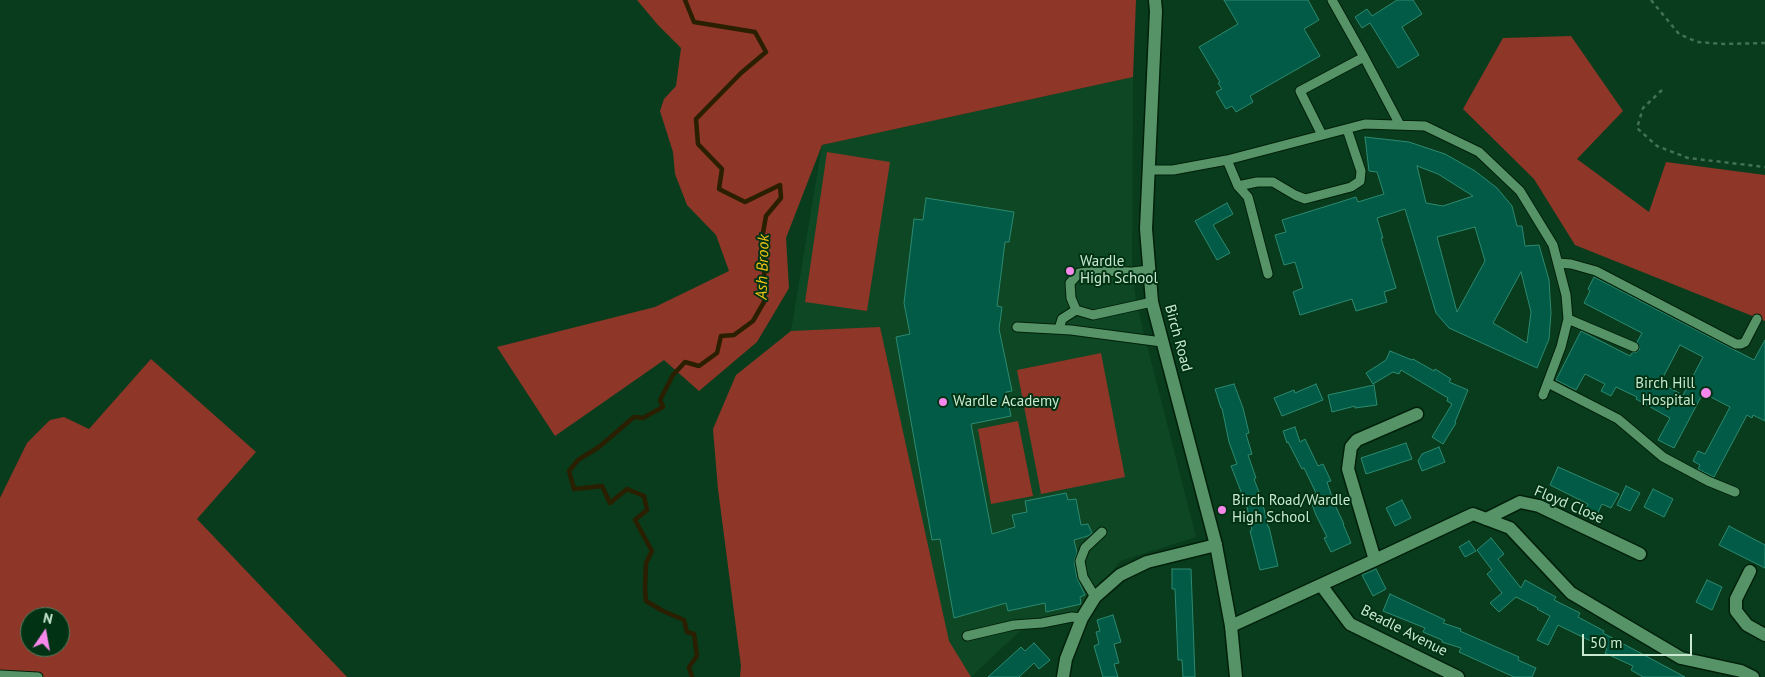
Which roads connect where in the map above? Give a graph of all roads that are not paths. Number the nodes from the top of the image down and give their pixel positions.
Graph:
1 (1154, 0) edge
2 (1332, 0) edge
3 (1364, 57) junction
4 (1400, 125) junction
5 (1347, 129) junction
6 (1322, 135) junction
7 (1227, 160) junction
8 (1148, 170) junction
9 (1238, 186) junction
10 (1558, 263) junction
11 (1149, 270) junction
12 (1268, 274) dead end
13 (1152, 302) junction
14 (1076, 310) junction
15 (1757, 319) dead end
16 (1568, 320) junction
17 (1017, 326) dead end
18 (1059, 329) junction
19 (1162, 342) junction
20 (1634, 347) dead end
21 (1548, 383) junction
22 (1543, 395) dead end
23 (1417, 414) dead end
24 (1735, 492) dead end
25 (1486, 519) junction
26 (1102, 532) dead end
27 (1216, 545) junction
28 (1640, 554) dead end
29 (1376, 560) junction
30 (1750, 571) dead end
31 (1321, 585) junction
32 (1095, 597) junction
33 (1082, 618) junction
34 (1231, 626) junction
35 (1765, 635) edge
36 (967, 636) dead end
37 (1435, 671) edge
38 (0, 675) edge
39 (38, 677) edge
40 (1063, 677) edge
41 (1236, 677) edge
42 (1458, 677) edge
43 (1752, 677) edge

1 - 8 street, Birch Road
2 - 3 lane
3 - 4 lane
3 - 6 lane
4 - 5 lane
4 - 10 lane
5 - 6 lane
5 - 9 lane
6 - 7 lane
7 - 8 lane
7 - 9 lane
8 - 11 street, Birch Road
9 - 12 lane
10 - 15 lane
10 - 16 lane
11 - 13 street, Birch Road
11 - 14 lane
13 - 14 lane
13 - 19 street, Birch Road
14 - 18 lane
16 - 20 lane
16 - 21 lane
17 - 18 lane
18 - 19 lane
19 - 27 street, Birch Road
21 - 22 lane
21 - 24 lane
23 - 29 street
25 - 28 street, Floyd Close
25 - 29 street
25 - 43 street
26 - 32 lane
27 - 32 street
27 - 34 street, Birch Road
29 - 31 street
30 - 35 street
31 - 34 street
31 - 37 street, Beadle Avenue
32 - 33 street
33 - 36 lane
33 - 40 street
34 - 41 street, Birch Road
37 - 42 street, Beadle Avenue
38 - 39 lane

